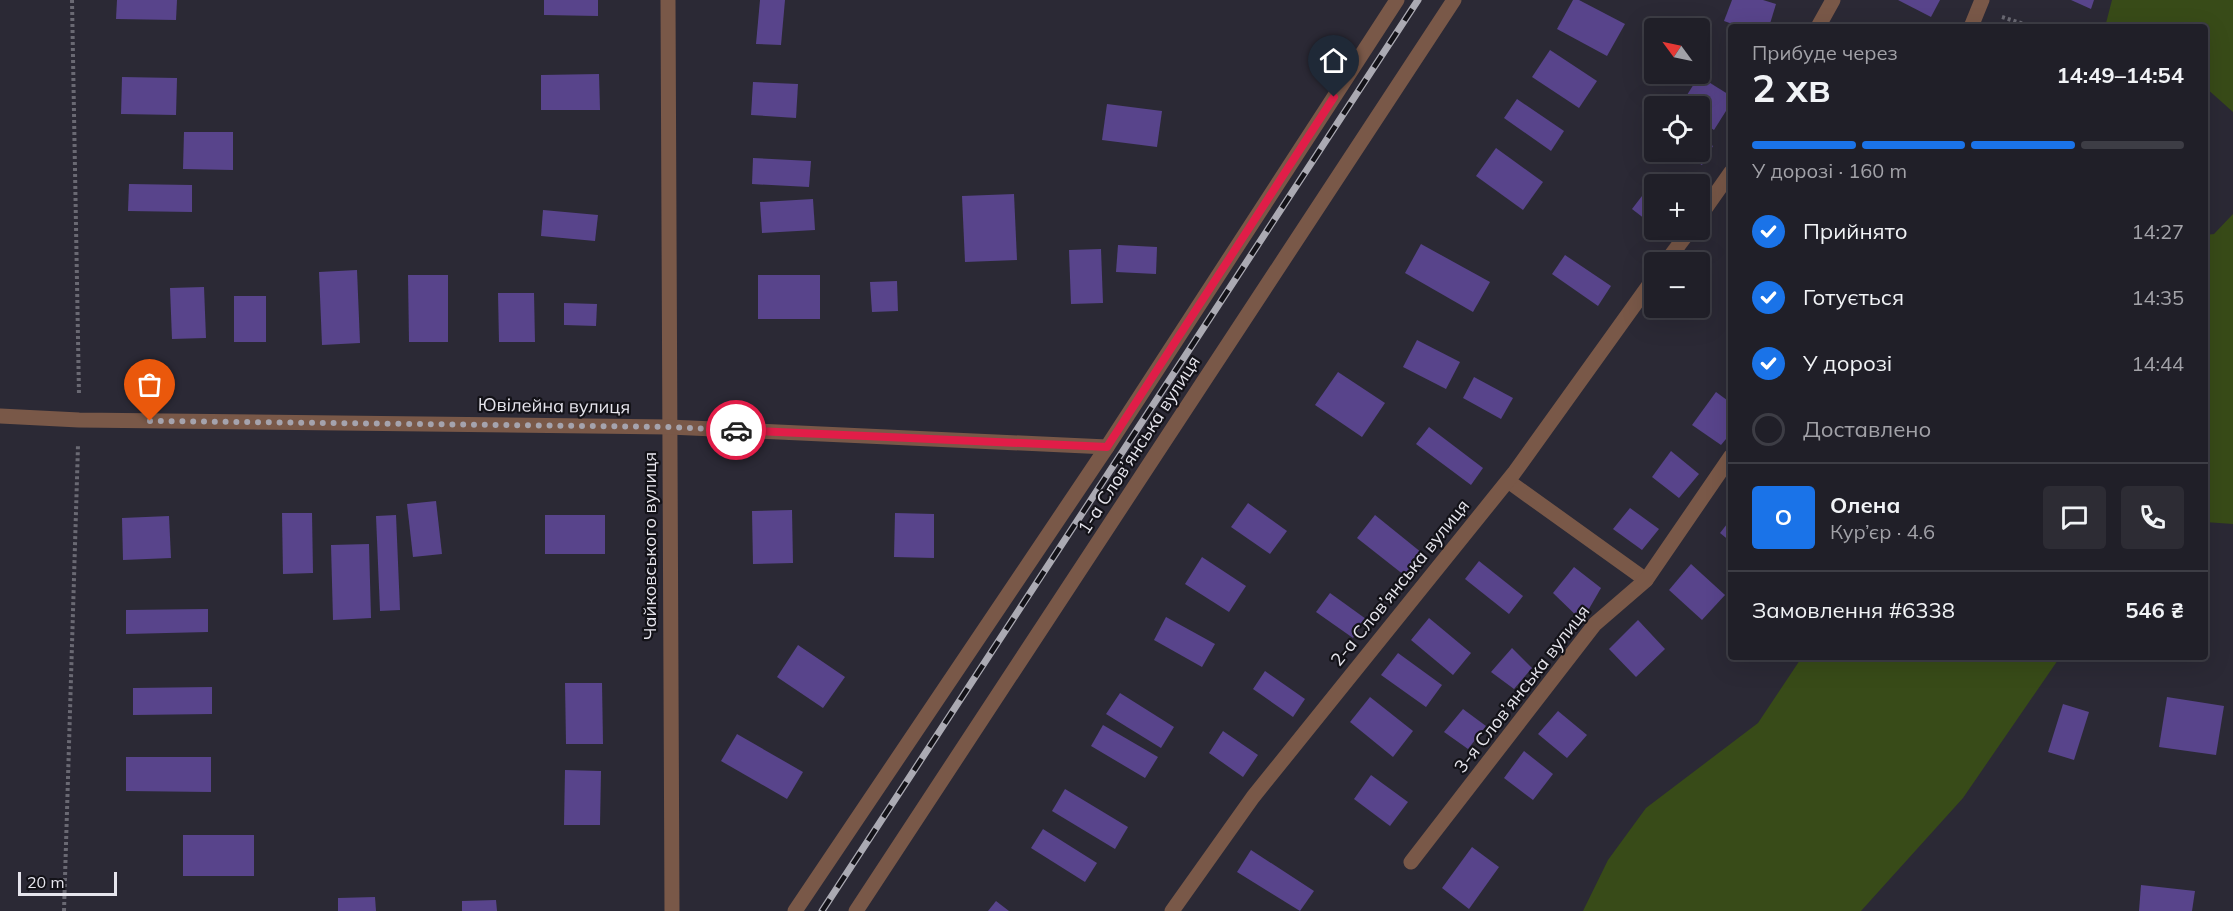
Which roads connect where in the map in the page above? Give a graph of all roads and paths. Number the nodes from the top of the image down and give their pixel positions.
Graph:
1 (72, 0) edge
2 (668, 0) edge
3 (1397, 0) edge
4 (1454, 0) edge
5 (1833, 0) edge
6 (1980, 4) edge
7 (1820, 24) edge
8 (1972, 24) edge
9 (2026, 24) edge
10 (1728, 176) edge
11 (1710, 202) edge
12 (1644, 292) edge
13 (0, 416) edge
14 (79, 420) junction
15 (669, 427) junction
16 (1107, 447) junction
17 (1728, 460) edge
18 (1508, 481) junction
19 (1646, 580) junction
20 (1411, 862) dead end
21 (860, 909) edge
22 (64, 911) edge
23 (672, 911) edge
24 (795, 911) edge
25 (1172, 911) edge

1 - 14 path
2 - 15 street, Чайковського вулиця
3 - 16 street
4 - 21 street, 1-а Слов’янська вулиця
5 - 7 street
6 - 8 street
6 - 9 path
10 - 11 street
12 - 18 street, 2-а Слов’янська вулиця
13 - 14 street, Ювілейна вулиця
14 - 15 street, Ювілейна вулиця
14 - 22 path
15 - 16 street, Ювілейна вулиця
15 - 23 street, Чайковського вулиця
16 - 24 street
17 - 19 street, 3-я Слов’янська вулиця
18 - 19 street
18 - 25 street, 2-а Слов’янська вулиця
19 - 20 street, 3-я Слов’янська вулиця

